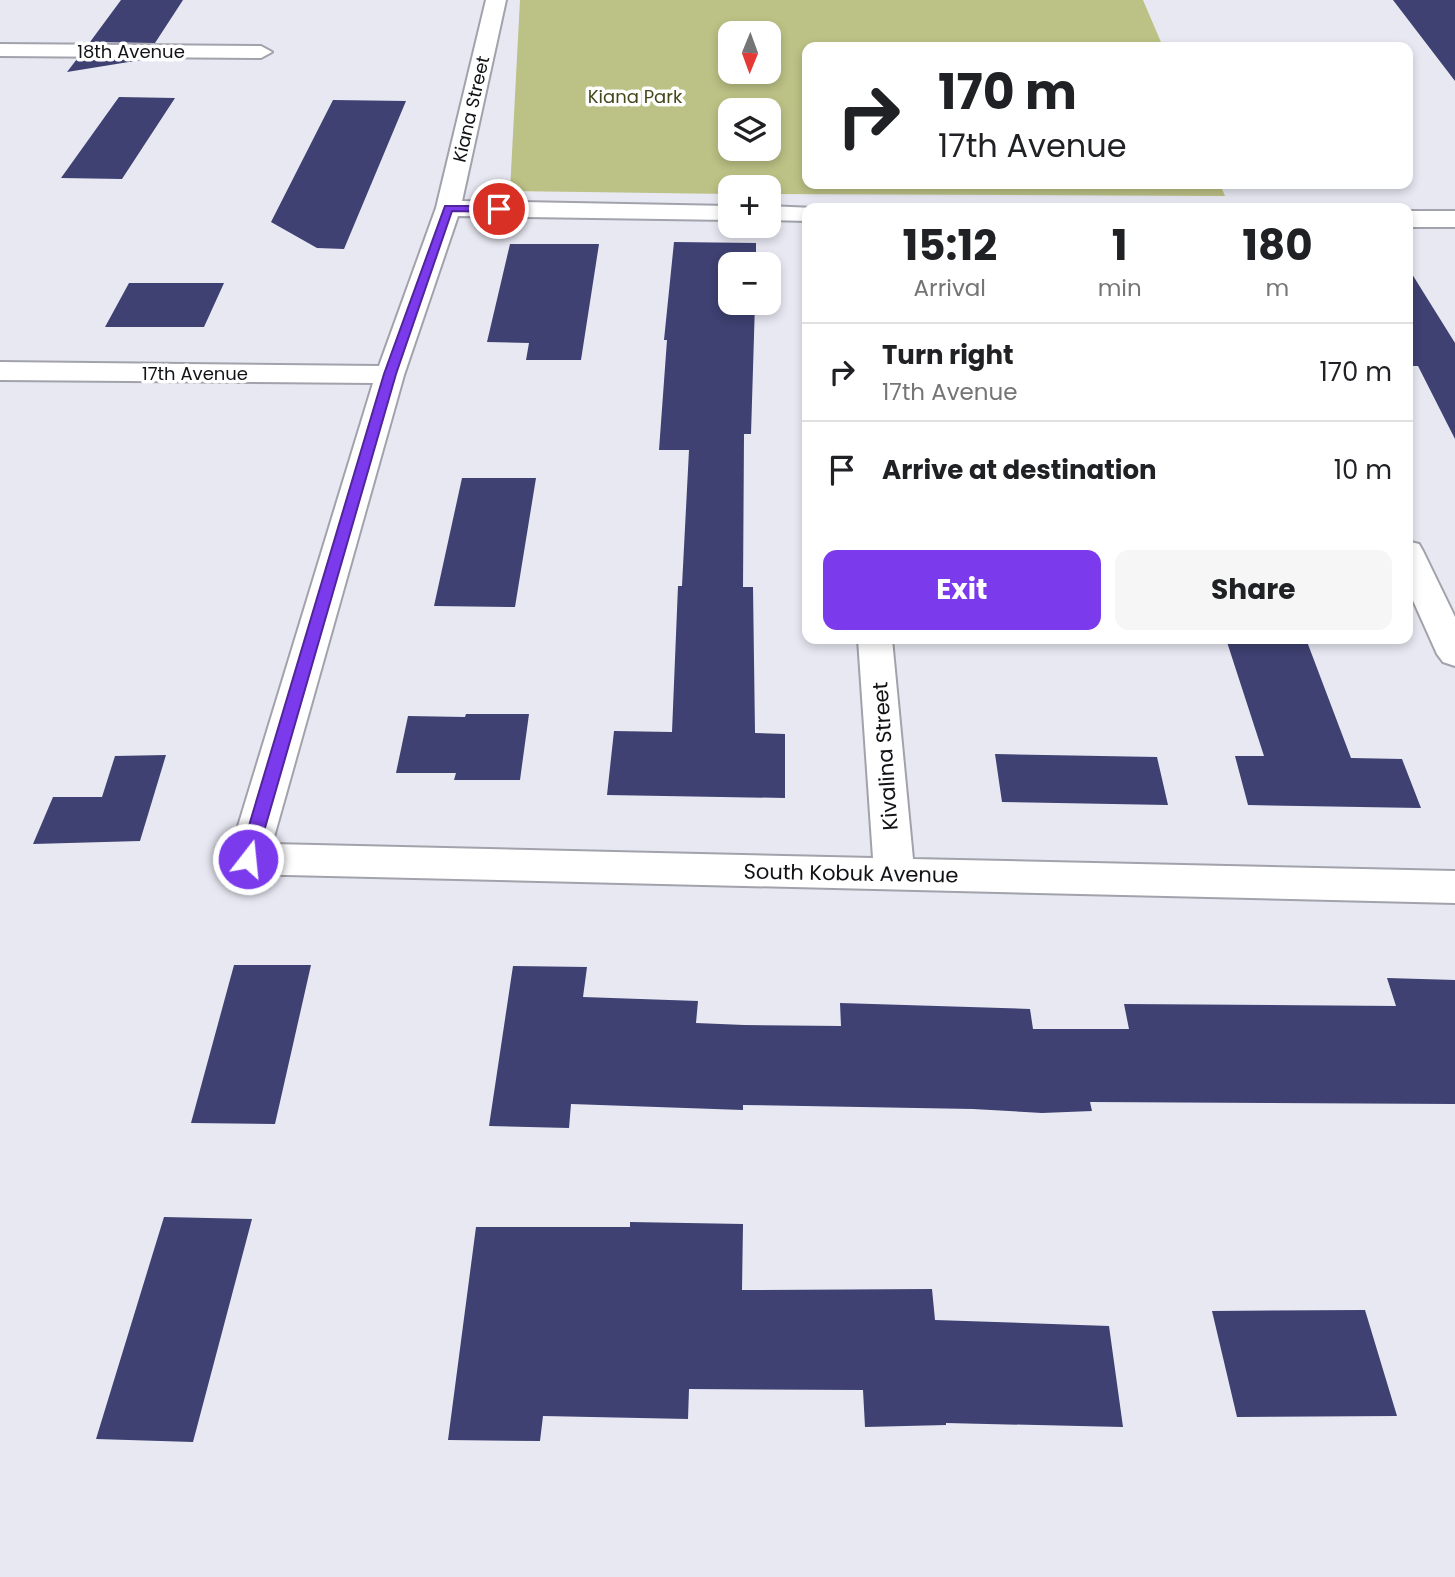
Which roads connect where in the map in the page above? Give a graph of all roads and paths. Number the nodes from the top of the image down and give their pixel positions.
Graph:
1 (496, 0) edge
2 (0, 50) edge
3 (261, 52) dead end
4 (448, 208) junction
5 (718, 213) edge
6 (781, 213) edge
7 (802, 214) edge
8 (1413, 219) edge
9 (1455, 219) edge
10 (0, 371) edge
11 (390, 374) junction
12 (1413, 564) edge
13 (875, 644) edge
14 (1455, 654) edge
15 (248, 859) joint
16 (894, 874) junction
17 (1455, 887) edge

1 - 4 street, Kiana Street
2 - 3 street, 18th Avenue
4 - 5 street
4 - 11 street, Kiana Street
6 - 7 street
8 - 9 street
10 - 11 street, 17th Avenue
11 - 15 street, Kiana Street
12 - 14 street
13 - 16 street, Kivalina Street
15 - 16 street, South Kobuk Avenue
16 - 17 street, South Kobuk Avenue

